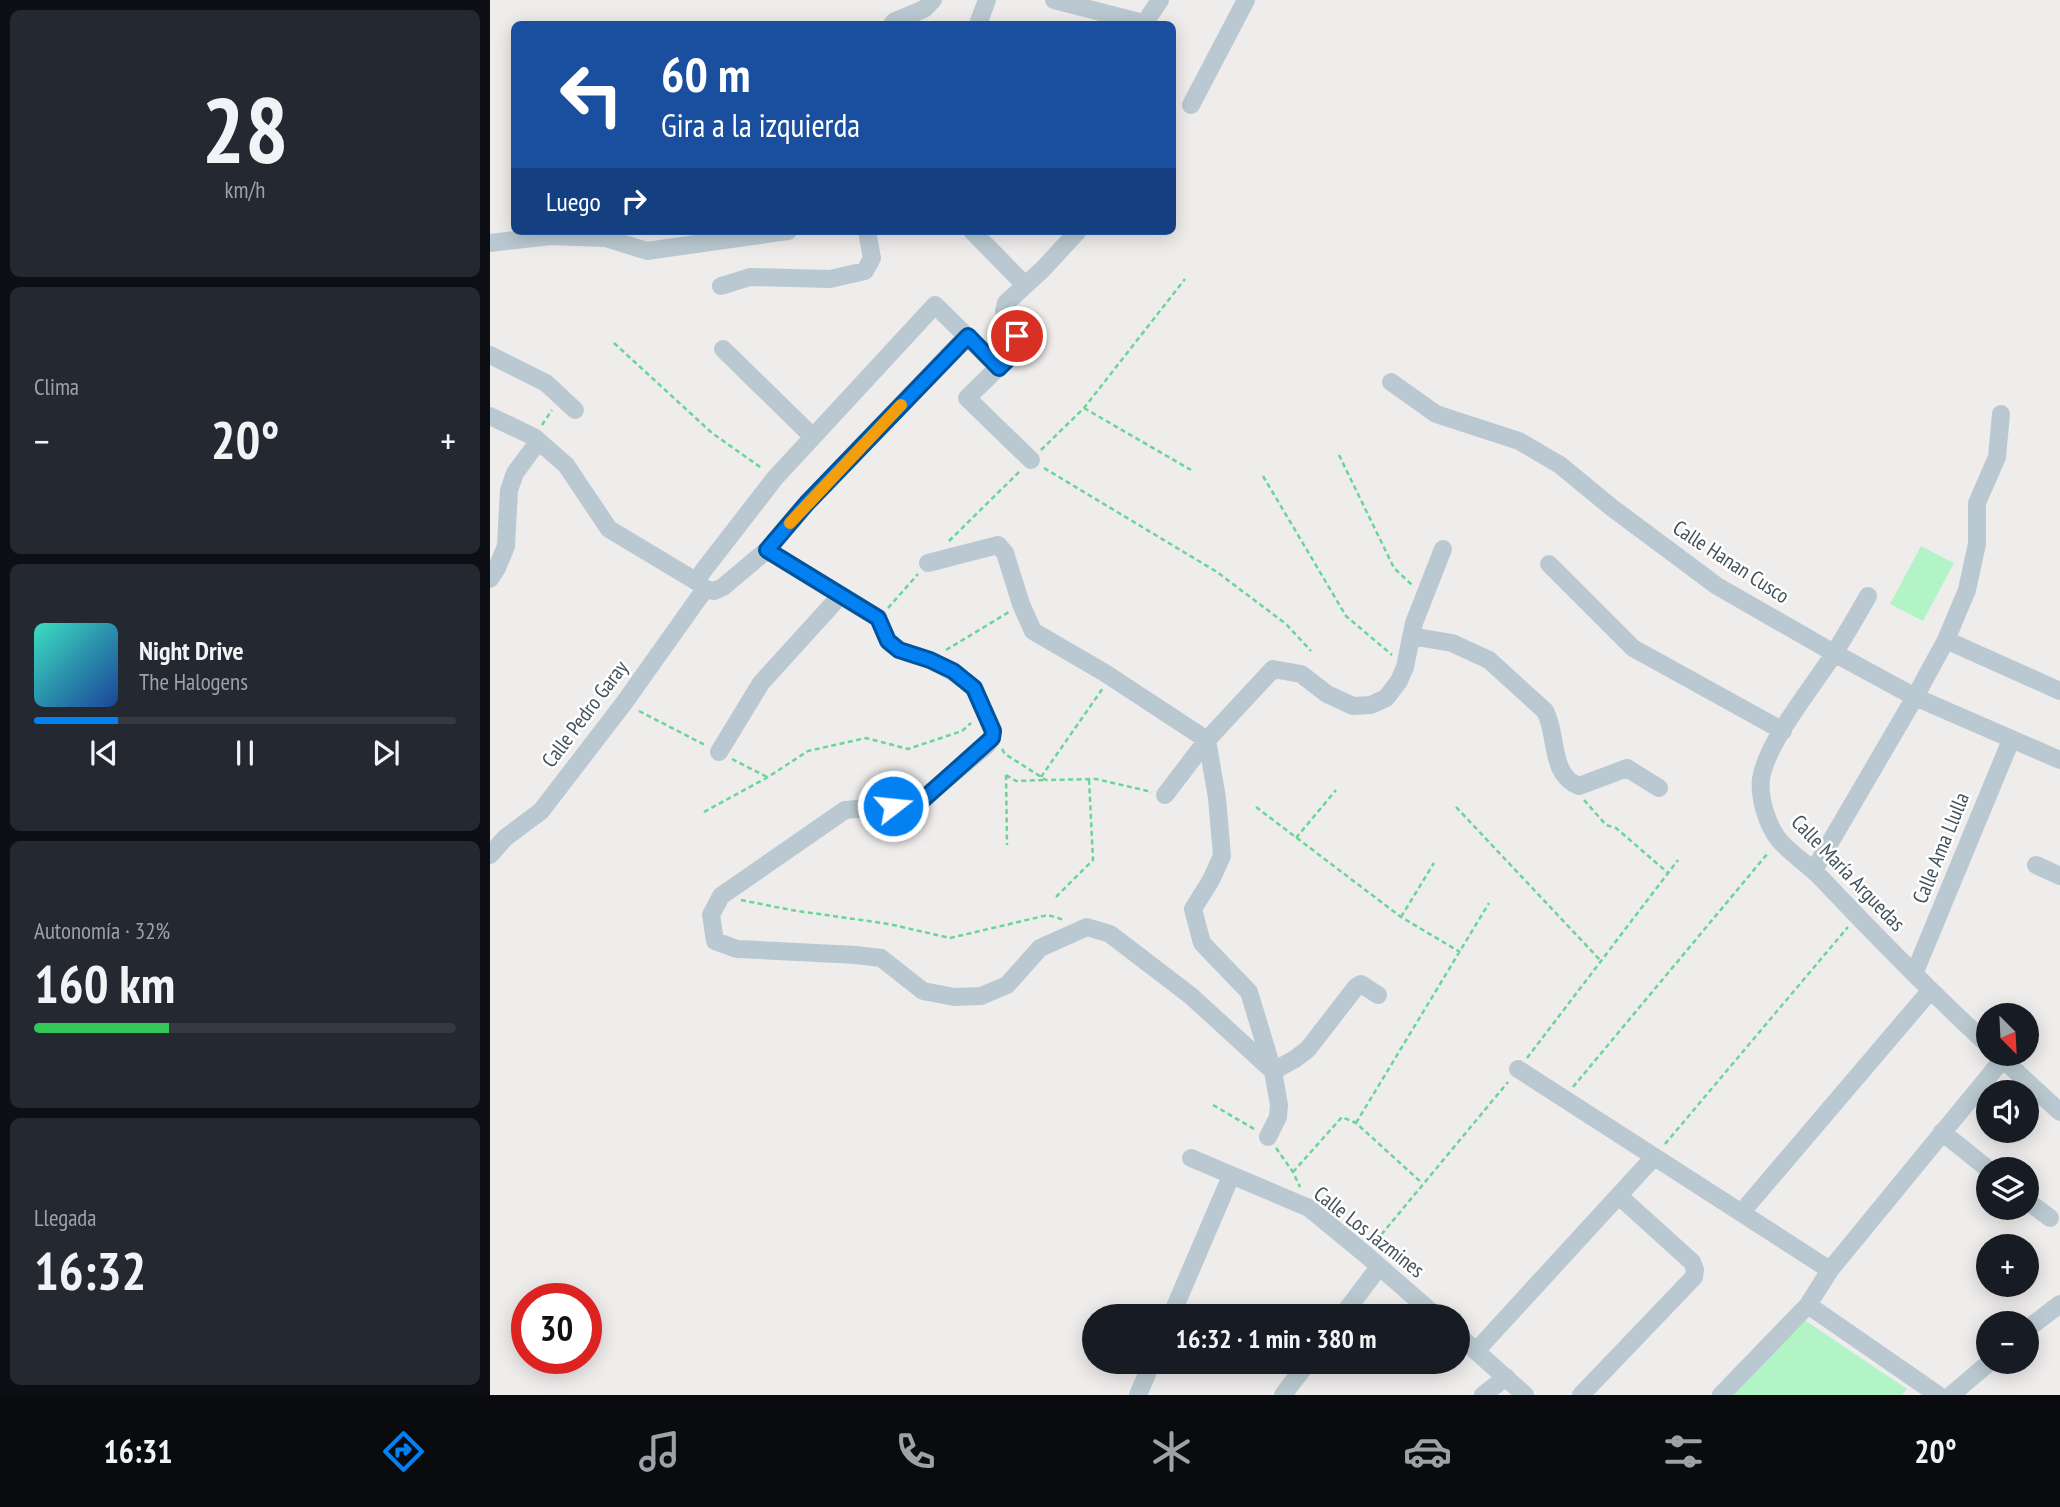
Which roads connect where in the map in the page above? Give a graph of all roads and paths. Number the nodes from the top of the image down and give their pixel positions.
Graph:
1 (933, 0) edge
2 (987, 0) edge
3 (1054, 0) edge
4 (1160, 0) edge
5 (1246, 0) edge
6 (895, 21) edge
7 (979, 21) edge
8 (1134, 21) edge
9 (1147, 21) edge
10 (1191, 105) dead end
11 (760, 235) edge
12 (868, 235) edge
13 (976, 235) edge
14 (1074, 235) edge
15 (490, 243) edge
16 (1025, 285) junction
17 (721, 286) dead end
18 (968, 336) junction
19 (614, 343) dead end
20 (723, 349) dead end
21 (490, 355) edge
22 (999, 368) junction
23 (1391, 382) dead end
24 (561, 397) junction
25 (1084, 408) dead end
26 (575, 410) dead end
27 (2001, 414) dead end
28 (490, 416) edge
29 (813, 437) junction
30 (536, 439) junction
31 (1339, 455) dead end
32 (1031, 460) joint
33 (1191, 470) dead end
34 (1263, 476) dead end
35 (775, 478) junction
36 (1443, 549) dead end
37 (767, 550) junction
38 (928, 563) dead end
39 (1549, 564) dead end
40 (490, 579) edge
41 (702, 586) junction
42 (841, 596) junction
43 (1868, 596) dead end
44 (1424, 598) junction
45 (1021, 604) junction
46 (1411, 636) junction
47 (1946, 640) junction
48 (1311, 651) dead end
49 (1834, 653) junction
50 (930, 660) junction
51 (1405, 667) junction
52 (1111, 677) junction
53 (2060, 691) edge
54 (1915, 696) junction
55 (624, 703) junction
56 (984, 711) junction
57 (1783, 731) junction
58 (1207, 740) junction
59 (2011, 740) junction
60 (719, 752) junction
61 (1005, 754) dead end
62 (2060, 760) edge
63 (1041, 777) junction
64 (768, 778) junction
65 (1089, 779) junction
66 (1046, 780) junction
67 (1659, 788) dead end
68 (1336, 790) dead end
69 (1165, 795) joint
70 (1581, 797) dead end
71 (1256, 807) dead end
72 (1455, 807) dead end
73 (704, 812) dead end
74 (1296, 838) junction
75 (1779, 839) junction
76 (1007, 845) dead end
77 (490, 855) edge
78 (1434, 863) dead end
79 (2036, 865) dead end
80 (1814, 870) junction
81 (1668, 873) dead end
82 (2060, 876) edge
83 (721, 896) junction
84 (1056, 897) dead end
85 (1489, 903) dead end
86 (1857, 916) junction
87 (1401, 917) junction
88 (1087, 927) junction
89 (1460, 952) junction
90 (1601, 961) dead end
91 (1914, 974) junction
92 (1930, 991) junction
93 (1378, 995) dead end
94 (1976, 1034) edge
95 (1992, 1066) edge
96 (2012, 1066) edge
97 (1518, 1069) dead end
98 (1273, 1072) junction
99 (1563, 1098) junction
100 (2059, 1107) edge
101 (1356, 1123) junction
102 (1942, 1132) junction
103 (1268, 1137) dead end
104 (1654, 1157) junction
105 (1191, 1158) dead end
106 (1976, 1159) edge
107 (1293, 1172) dead end
108 (1231, 1175) junction
109 (1422, 1183) dead end
110 (1619, 1196) junction
111 (2039, 1210) edge
112 (1741, 1213) junction
113 (2050, 1219) dead end
114 (1379, 1267) junction
115 (1830, 1270) junction
116 (1176, 1304) edge
117 (1351, 1304) edge
118 (1422, 1304) edge
119 (1808, 1305) junction
120 (2058, 1308) edge
121 (2039, 1321) edge
122 (1470, 1346) edge
123 (1476, 1351) junction
124 (1147, 1374) edge
125 (1299, 1374) edge
126 (1976, 1374) edge
127 (1506, 1377) junction
128 (1138, 1395) edge
129 (1283, 1395) edge
130 (1483, 1395) edge
131 (1525, 1395) edge
132 (1581, 1395) edge
133 (1721, 1395) edge
134 (1938, 1395) edge
135 (1951, 1395) edge

1 - 6 street
2 - 7 street
3 - 8 street
4 - 9 street
5 - 10 street
11 - 15 street
12 - 17 street
13 - 16 street
14 - 16 street
16 - 22 street
18 - 22 street
18 - 29 street, Calle Pedro Garay
18 - 37 street
19 - 35 path
20 - 29 street
21 - 24 street
22 - 32 street
23 - 49 street, Calle Hanan Cusco
24 - 26 street
24 - 30 path
25 - 33 path
27 - 47 street
28 - 30 street
29 - 35 street, Calle Pedro Garay
30 - 40 street
30 - 41 street
31 - 44 path
32 - 48 path
34 - 51 path
35 - 41 street, Calle Pedro Garay
36 - 44 street
37 - 41 street
37 - 42 street
38 - 45 street
39 - 57 street
41 - 55 street, Calle Pedro Garay
42 - 50 street
42 - 60 street
43 - 49 street, Calle María Arguedas
44 - 46 street
45 - 50 path
45 - 52 street
46 - 51 street
46 - 67 street
47 - 53 street
47 - 54 street
49 - 54 street, Calle Hanan Cusco
49 - 57 street, Calle María Arguedas
50 - 56 street
51 - 58 street
52 - 58 street
52 - 63 path
54 - 59 street, Calle Hanan Cusco
54 - 80 street
55 - 60 path
55 - 77 street, Calle Pedro Garay
56 - 64 path
56 - 83 street
57 - 75 street, Calle María Arguedas
58 - 69 street
58 - 98 street
59 - 62 street, Calle Hanan Cusco
59 - 91 street, Calle Ama Llulla
60 - 64 path
61 - 63 path
63 - 66 path
64 - 73 path
65 - 66 path
65 - 69 path
65 - 84 path
66 - 76 path
68 - 74 path
70 - 81 path
71 - 74 path
72 - 90 path
74 - 87 path
75 - 80 street, Calle María Arguedas
75 - 99 path
78 - 87 path
79 - 82 street
80 - 86 street, Calle María Arguedas
83 - 88 path
83 - 88 street
85 - 89 path
86 - 91 street, Calle María Arguedas
86 - 104 path
87 - 89 path
88 - 98 street
89 - 101 path
91 - 92 street, Calle María Arguedas
92 - 94 street, Calle María Arguedas
92 - 112 street
93 - 98 street
95 - 102 street
96 - 100 street
97 - 99 street
98 - 103 street
99 - 104 street
101 - 107 path
101 - 109 path
102 - 106 street
102 - 115 street
104 - 110 street
104 - 112 street
105 - 108 street, Calle Los Jazmines
108 - 114 street, Calle Los Jazmines
108 - 116 street
110 - 123 street
110 - 132 street
111 - 113 street
112 - 115 street
114 - 117 street
114 - 118 street, Calle Los Jazmines
115 - 119 street
119 - 133 street
119 - 134 street
120 - 121 street
122 - 123 street
123 - 127 street
124 - 128 street
125 - 129 street
126 - 135 street
127 - 130 street
127 - 131 street

